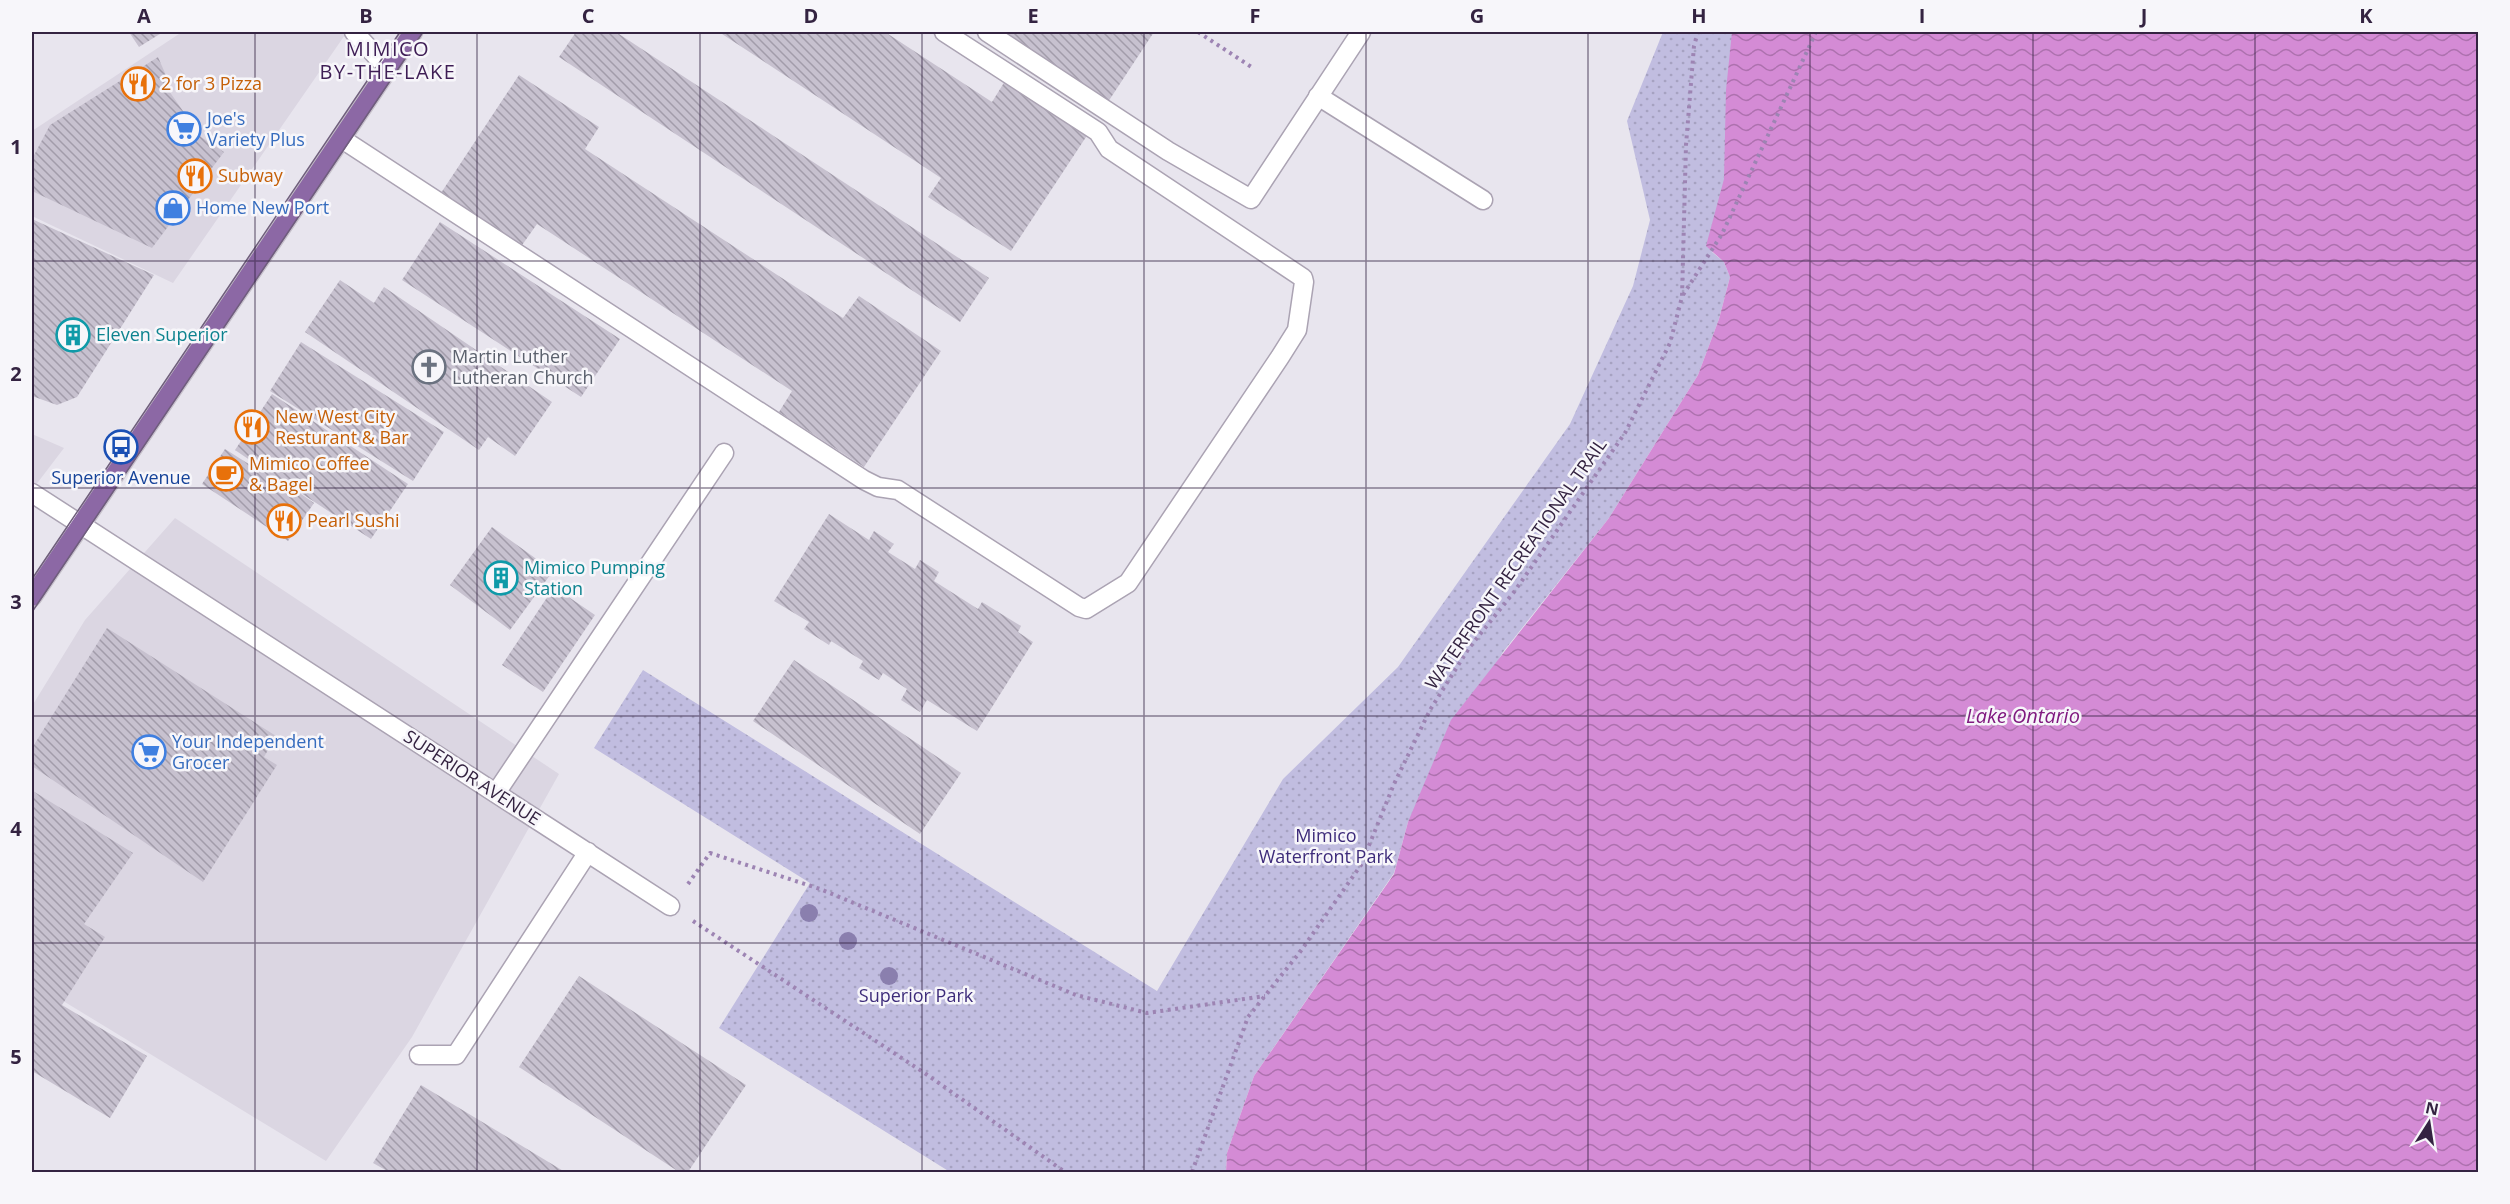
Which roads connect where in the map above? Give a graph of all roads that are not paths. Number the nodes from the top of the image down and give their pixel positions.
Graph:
1 (354, 32) edge
2 (413, 32) edge
3 (944, 32) edge
4 (987, 32) edge
5 (1361, 32) edge
6 (389, 70) junction
7 (1318, 96) junction
8 (342, 139) junction
9 (1483, 200) dead end
10 (724, 453) dead end
11 (32, 493) edge
12 (81, 525) junction
13 (32, 597) edge
14 (496, 793) junction
15 (588, 852) junction
16 (670, 906) road end
17 (419, 1055) dead end

1 - 6 street
2 - 6 main road
3 - 8 street
4 - 7 street
5 - 7 street
6 - 8 main road
7 - 9 street
8 - 12 main road
10 - 14 street
11 - 12 street, SUPERIOR AVENUE
12 - 13 main road
12 - 14 street, SUPERIOR AVENUE
14 - 15 street, SUPERIOR AVENUE
15 - 16 street, SUPERIOR AVENUE
15 - 17 street

